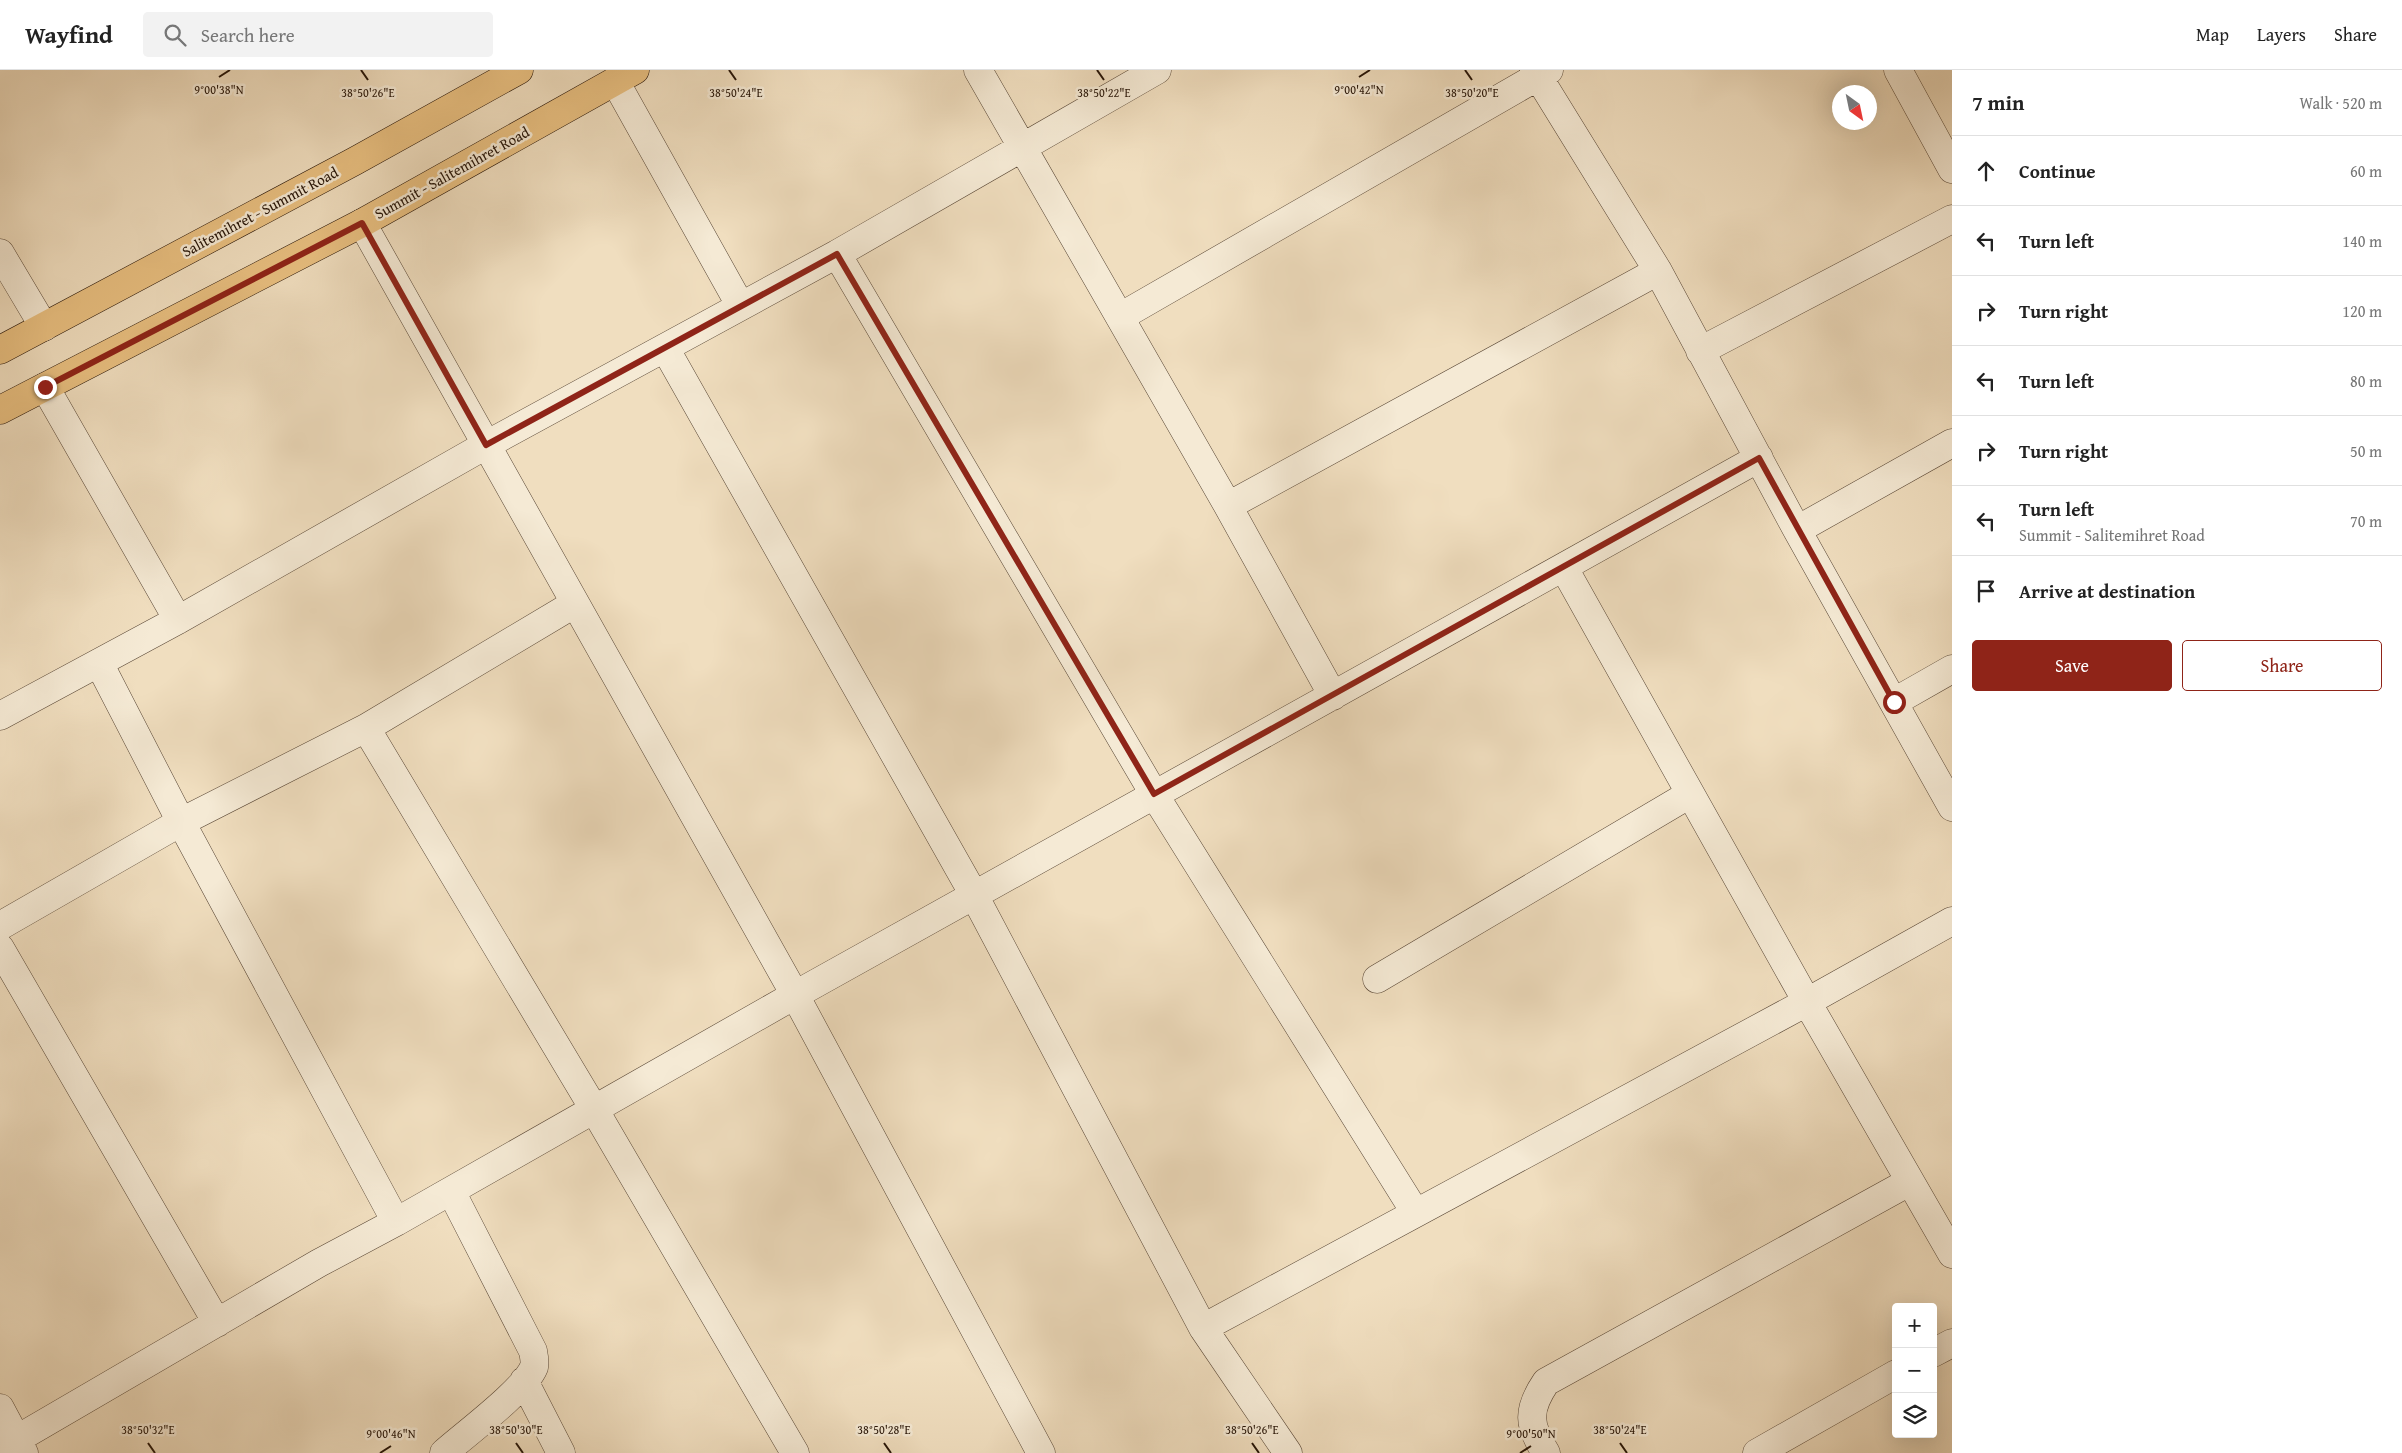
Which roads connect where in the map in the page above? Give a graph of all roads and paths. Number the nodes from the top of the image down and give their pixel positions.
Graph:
1 (519, 70) edge
2 (978, 70) edge
3 (1157, 70) edge
4 (1898, 70) edge
5 (1540, 72) edge
6 (625, 76) edge
7 (1022, 146) junction
8 (1952, 170) edge
9 (1952, 219) edge
10 (362, 223) junction
11 (0, 253) edge
12 (837, 254) junction
13 (1658, 271) junction
14 (740, 305) junction
15 (1120, 318) junction
16 (44, 327) junction
17 (666, 348) junction
18 (0, 350) edge
19 (1700, 351) junction
20 (45, 387) junction
21 (0, 410) edge
22 (1952, 443) edge
23 (486, 445) junction
24 (1759, 458) junction
25 (1228, 506) junction
26 (1797, 530) junction
27 (1564, 568) junction
28 (574, 604) junction
29 (178, 620) junction
30 (99, 663) junction
31 (1952, 669) edge
32 (1332, 696) junction
33 (1894, 702) junction
34 (0, 716) edge
35 (366, 728) junction
36 (1154, 794) junction
37 (1690, 794) junction
38 (1952, 807) edge
39 (181, 822) junction
40 (974, 895) junction
41 (1952, 921) edge
42 (0, 926) edge
43 (0, 948) edge
44 (1377, 979) dead end
45 (794, 995) junction
46 (1807, 1002) junction
47 (594, 1109) junction
48 (1909, 1182) junction
49 (451, 1191) junction
50 (1415, 1212) junction
51 (396, 1222) junction
52 (1952, 1254) edge
53 (216, 1323) junction
54 (1202, 1328) junction
55 (1952, 1343) edge
56 (1937, 1351) edge
57 (1892, 1376) edge
58 (524, 1381) junction
59 (0, 1408) edge
60 (13, 1447) edge
61 (1031, 1450) edge
62 (444, 1453) edge
63 (560, 1453) edge
64 (795, 1453) edge
65 (1288, 1453) edge
66 (1546, 1453) edge
67 (1756, 1453) edge

1 - 16 main road, Salitemihret - Summit Road
2 - 7 street
3 - 7 street
4 - 8 street
5 - 13 street
5 - 15 street
6 - 10 main road, Summit - Salitemihret Road
6 - 14 street
7 - 12 street
7 - 15 street
9 - 19 street
10 - 20 main road, Summit - Salitemihret Road
10 - 23 street
11 - 16 street
12 - 14 street
12 - 36 street
13 - 19 street
13 - 25 street
14 - 17 street
15 - 25 street
16 - 18 main road, Salitemihret - Summit Road
17 - 23 street
17 - 40 street
19 - 24 street
20 - 21 main road, Summit - Salitemihret Road
20 - 29 street
22 - 26 street
23 - 28 street
23 - 29 street
24 - 26 street
24 - 27 street
25 - 32 street
26 - 33 street
27 - 32 street
27 - 37 street
28 - 35 street
28 - 45 street
29 - 30 street
30 - 34 street
30 - 39 street
31 - 33 street
32 - 36 street
33 - 38 street
35 - 39 street
35 - 47 street
36 - 40 street
36 - 50 street
37 - 44 street
37 - 46 street
39 - 42 street
39 - 51 street
40 - 45 street
40 - 54 street
41 - 46 street
43 - 53 street
45 - 47 street
45 - 61 street
46 - 48 street
46 - 50 street
47 - 49 street
47 - 64 street
48 - 52 street
48 - 66 street
49 - 51 street
49 - 58 street
50 - 54 street
51 - 53 street
53 - 60 street
54 - 65 street
55 - 56 street
57 - 67 street
58 - 62 street
58 - 63 street
59 - 60 street

